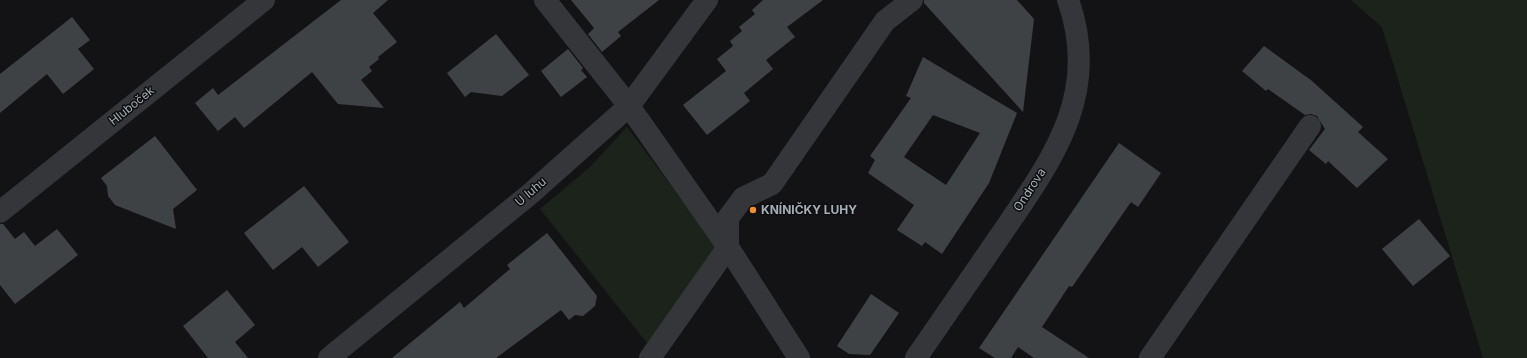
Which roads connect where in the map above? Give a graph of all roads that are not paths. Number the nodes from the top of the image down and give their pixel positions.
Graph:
1 (264, 0) edge
2 (545, 0) edge
3 (707, 0) edge
4 (912, 0) edge
5 (1068, 0) edge
6 (629, 106) junction
7 (1310, 126) dead end
8 (0, 212) edge
9 (728, 247) junction
10 (329, 358) edge
11 (650, 358) edge
12 (799, 358) edge
13 (916, 358) edge
14 (1150, 358) edge

1 - 8 street, Hluboček
2 - 6 street
3 - 6 street, U luhu
4 - 9 street
5 - 13 street, Ondrova
6 - 9 street
6 - 10 street, U luhu
7 - 14 street
9 - 11 street
9 - 12 street

